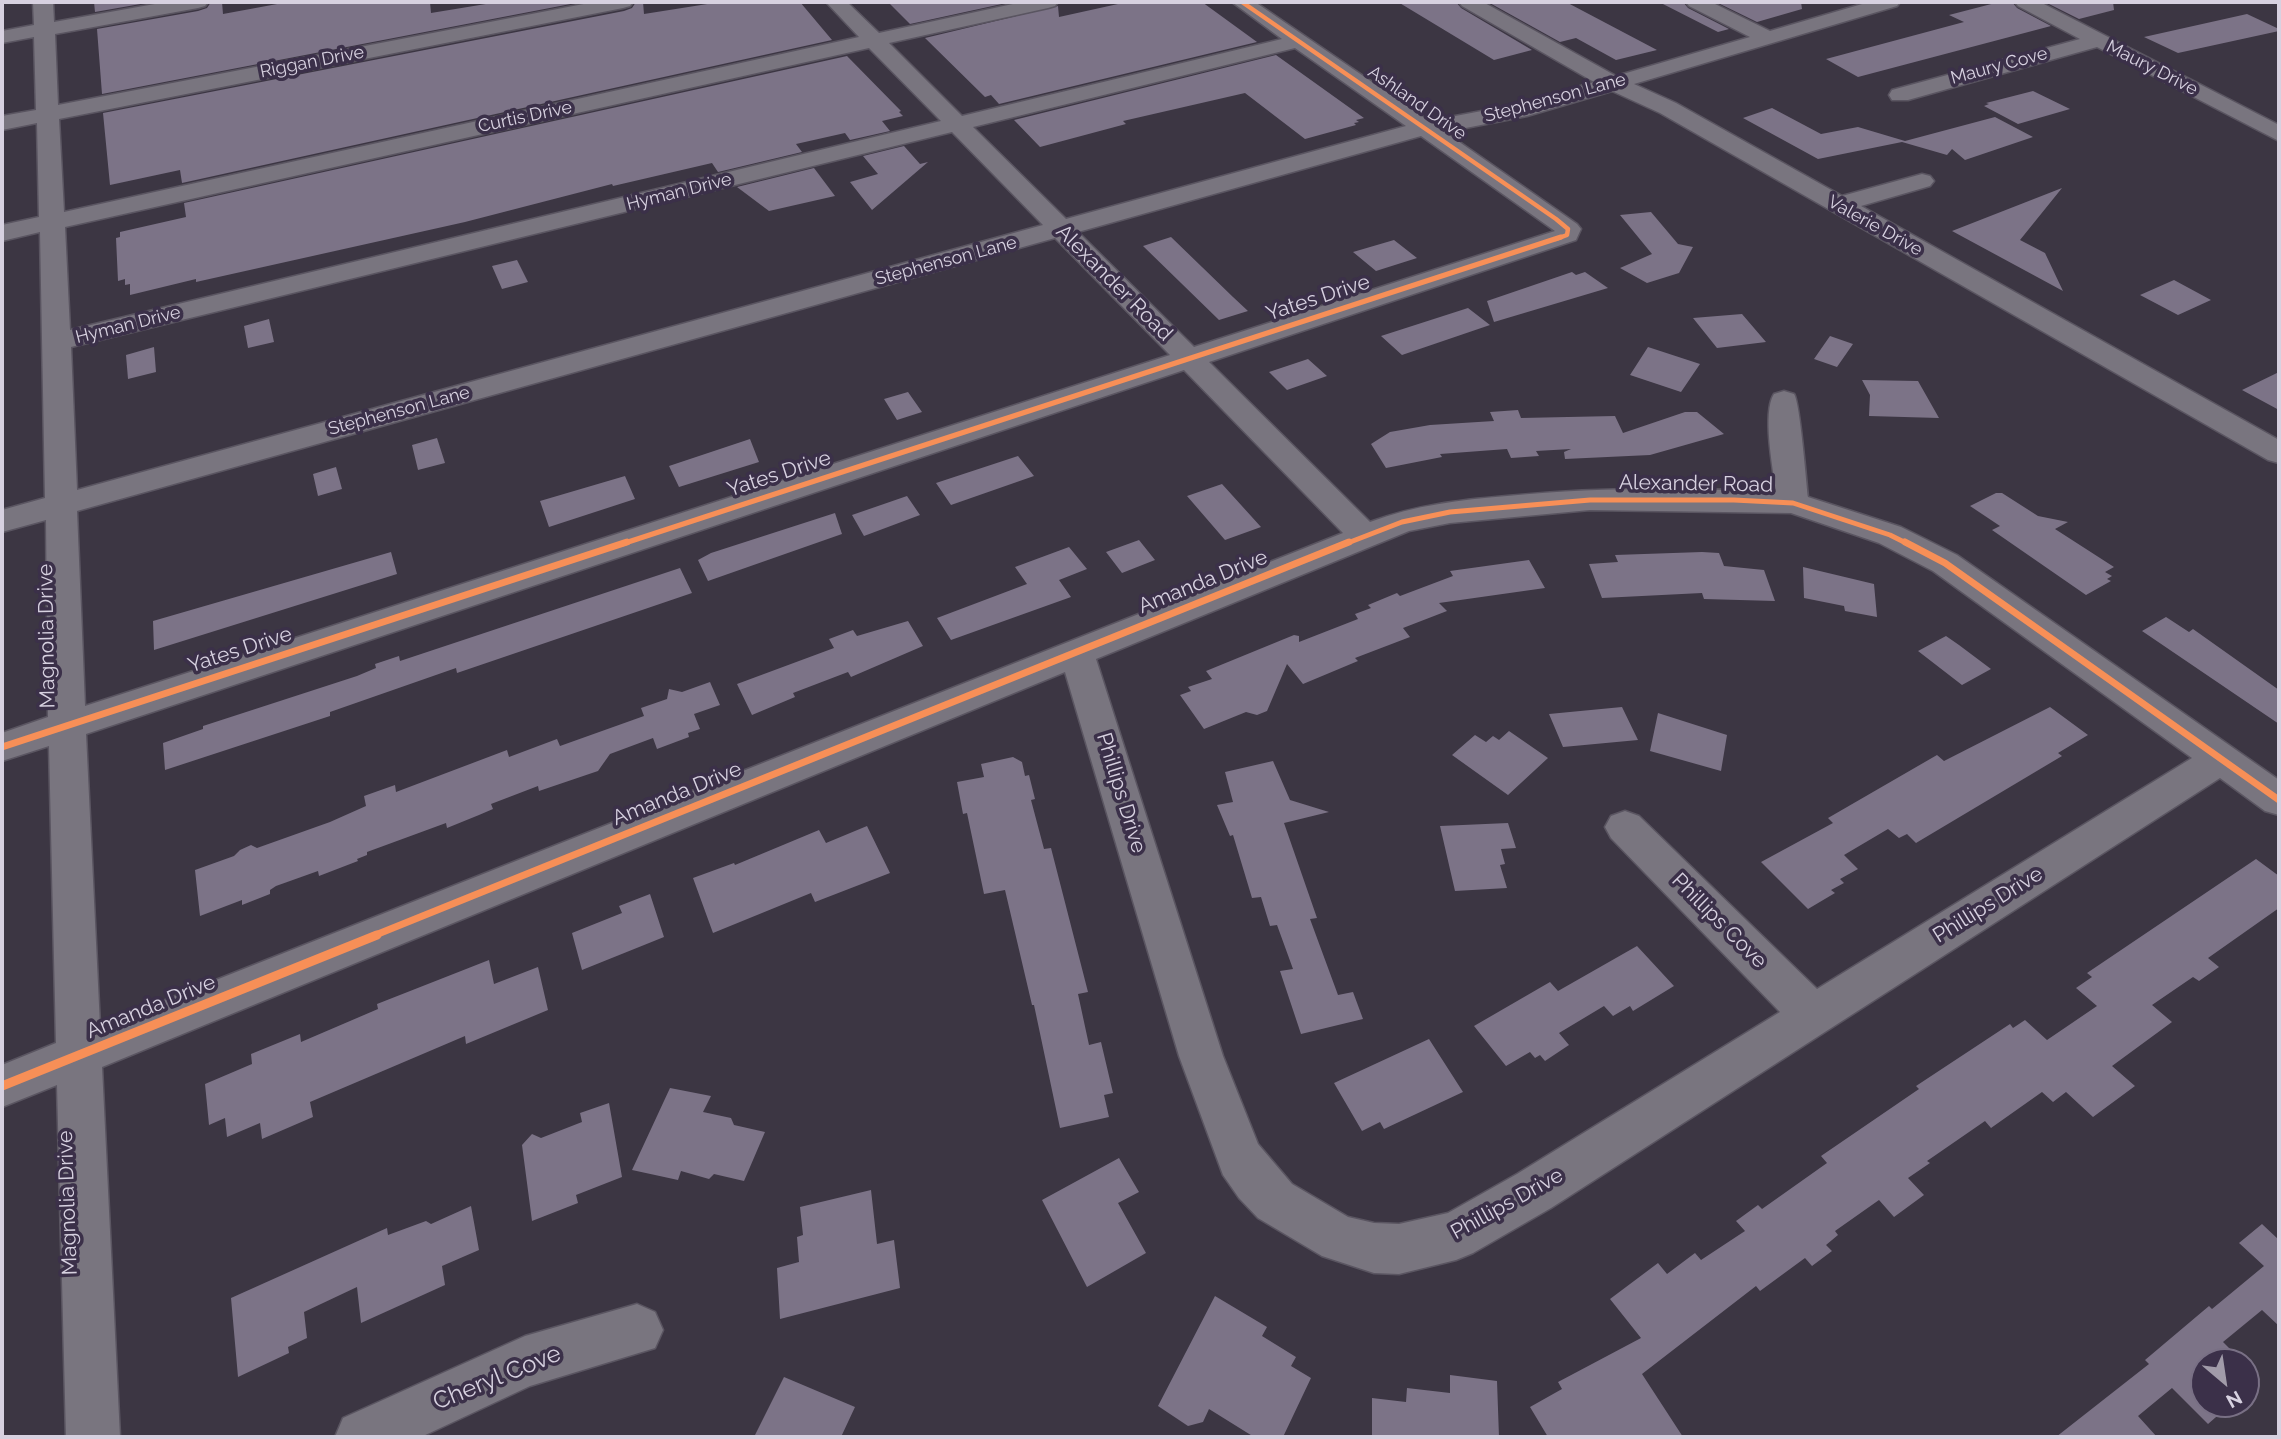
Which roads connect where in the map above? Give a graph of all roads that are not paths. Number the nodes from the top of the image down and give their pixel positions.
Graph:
1 (198, 2) edge
2 (623, 2) edge
3 (836, 2) edge
4 (1048, 2) edge
5 (1242, 2) edge
6 (1469, 2) edge
7 (1696, 2) edge
8 (1890, 2) edge
9 (2025, 2) edge
10 (43, 15) edge
11 (2, 37) edge
12 (1767, 37) junction
13 (874, 40) junction
14 (2100, 40) junction
15 (1300, 41) junction
16 (1613, 83) junction
17 (1899, 95) dead end
18 (47, 114) junction
19 (2, 123) edge
20 (957, 124) junction
21 (1425, 129) junction
22 (2279, 134) edge
23 (1922, 181) dead end
24 (1839, 205) junction
25 (51, 222) junction
26 (1061, 229) junction
27 (2, 233) edge
28 (1567, 235) joint
29 (57, 342) junction
30 (1189, 359) junction
31 (1784, 400) dead end
32 (2279, 453) edge
33 (1793, 503) junction
34 (61, 504) junction
35 (2, 521) edge
36 (1365, 536) junction
37 (1076, 652) junction
38 (67, 725) junction
39 (2, 747) edge
40 (2220, 759) junction
41 (2279, 800) edge
42 (1625, 827) dead end
43 (1814, 1015) junction
44 (80, 1054) junction
45 (2, 1086) edge
46 (637, 1330) dead end
47 (93, 1437) edge
48 (362, 1437) edge

1 - 10 street
2 - 18 street, Riggan Drive
3 - 13 street, Alexander Road
4 - 13 street, Curtis Drive
5 - 15 street, Ashland Drive
6 - 16 street, Valerie Drive
7 - 12 street
8 - 12 street, Stephenson Lane
9 - 14 street, Maury Drive
10 - 11 street
10 - 18 street, Magnolia Drive
12 - 16 street, Stephenson Lane
13 - 20 street, Alexander Road
13 - 25 street, Curtis Drive
14 - 17 street, Maury Cove
14 - 22 street, Maury Drive
15 - 20 street, Hyman Drive
15 - 21 street, Ashland Drive
16 - 21 street, Stephenson Lane
16 - 24 street, Valerie Drive
18 - 19 street, Riggan Drive
18 - 25 street, Magnolia Drive
20 - 26 street, Alexander Road
20 - 29 street, Hyman Drive
21 - 26 street, Stephenson Lane
21 - 28 street, Ashland Drive
23 - 24 street
24 - 32 street, Valerie Drive
25 - 27 street, Curtis Drive
25 - 29 street, Magnolia Drive
26 - 30 street, Alexander Road
26 - 34 street, Stephenson Lane
28 - 30 street, Yates Drive
29 - 34 street, Magnolia Drive
30 - 36 street, Alexander Road
30 - 38 street, Yates Drive
31 - 33 street
33 - 36 street, Alexander Road
33 - 40 street, Alexander Road
34 - 35 street, Stephenson Lane
34 - 38 street, Magnolia Drive
36 - 37 street, Amanda Drive
37 - 43 street, Phillips Drive
37 - 44 street, Amanda Drive
38 - 39 street, Yates Drive
38 - 44 street, Magnolia Drive
40 - 41 street, Alexander Road
40 - 43 street, Phillips Drive
42 - 43 street, Phillips Cove
44 - 45 street, Amanda Drive
44 - 47 street, Magnolia Drive
46 - 48 street, Cheryl Cove

